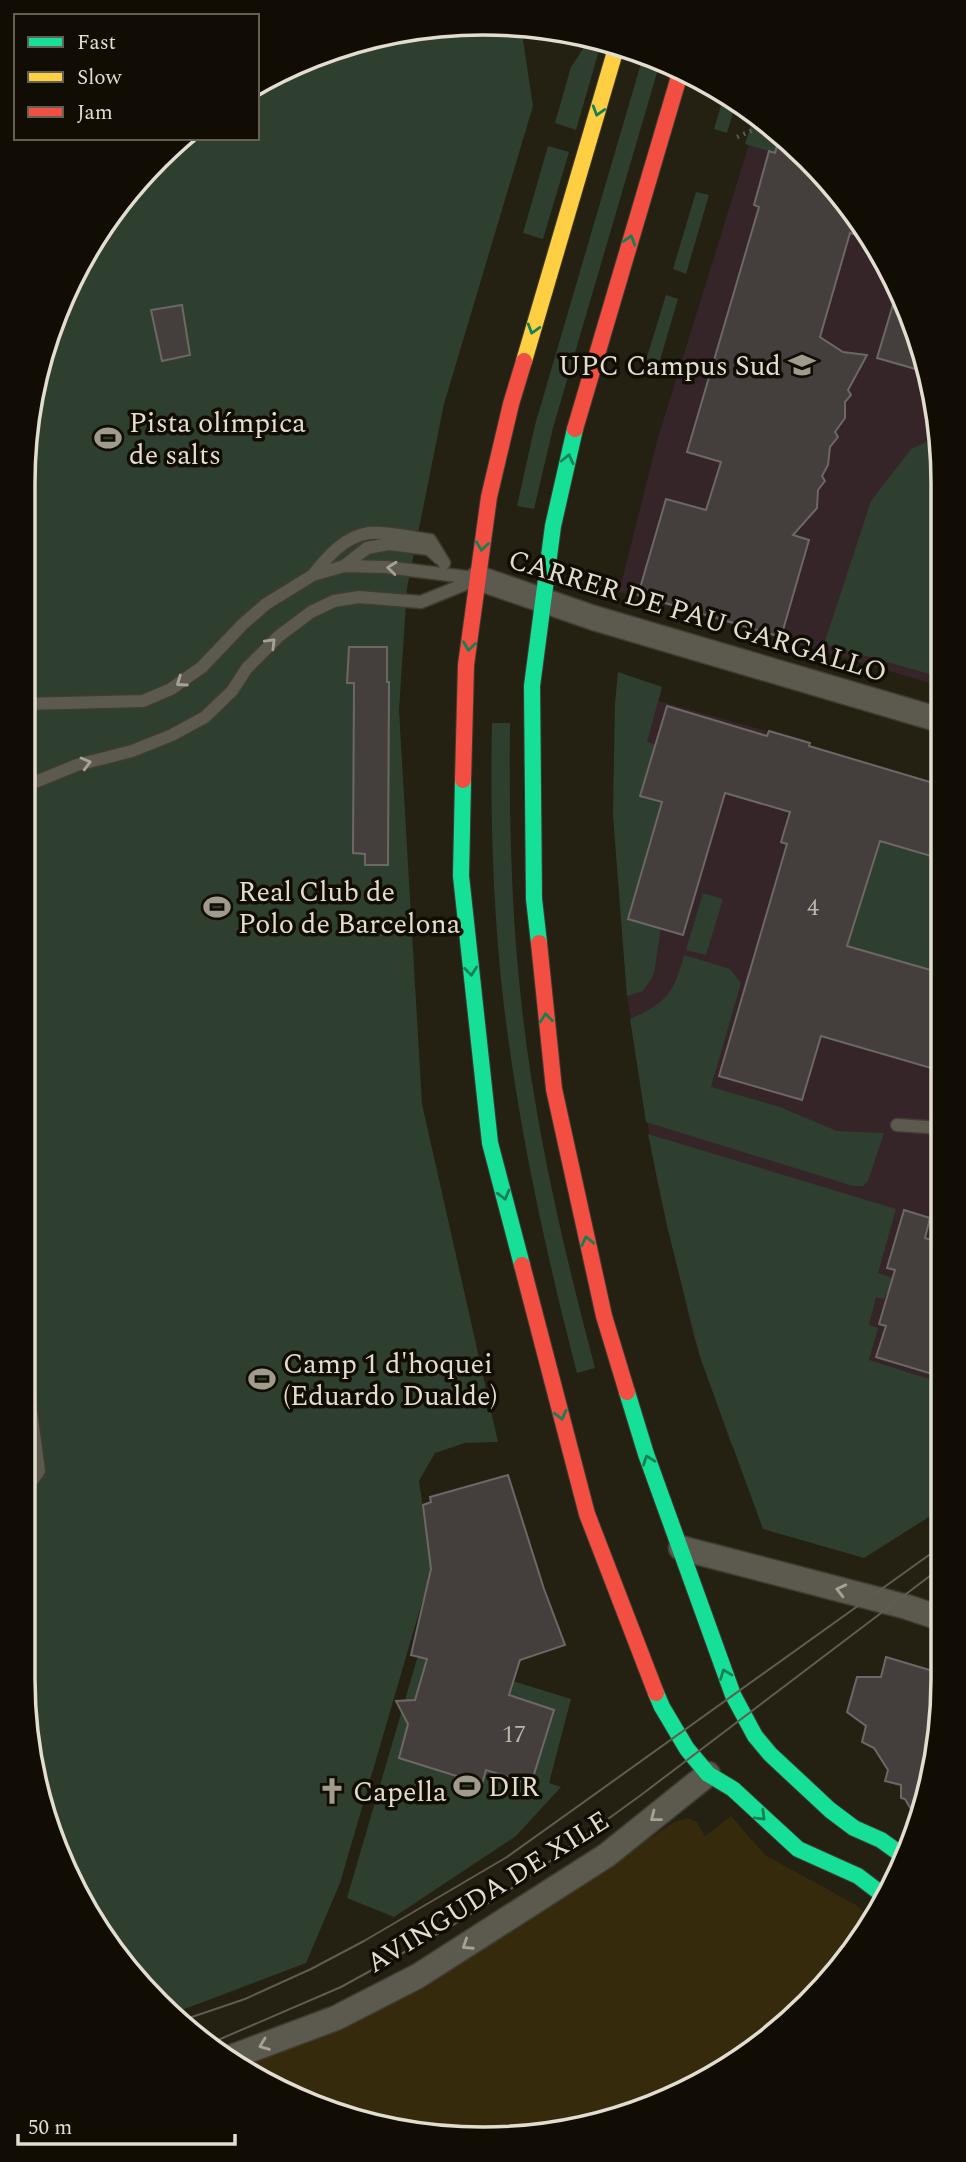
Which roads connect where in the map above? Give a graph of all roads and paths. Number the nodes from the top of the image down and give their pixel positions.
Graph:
1 (614, 55) edge
2 (678, 80) edge
3 (757, 128) edge
4 (737, 137) dead end
5 (444, 563) junction
6 (344, 566) junction
7 (313, 575) junction
8 (469, 577) junction
9 (543, 601) junction
10 (35, 704) edge
11 (931, 717) edge
12 (35, 782) edge
13 (897, 1125) dead end
14 (931, 1127) edge
15 (35, 1440) edge
16 (35, 1476) edge
17 (681, 1548) junction
18 (931, 1615) edge
19 (712, 1770) junction
20 (896, 1851) edge
21 (877, 1891) edge
22 (239, 2054) edge

1 -> 8 street
9 -> 2 street
3 - 4 path
5 - 6 lane
5 - 7 lane
5 - 8 lane
6 - 7 lane
8 -> 6 lane
7 -> 10 lane
8 - 9 street, CARRER DE PAU GARGALLO
12 -> 8 lane
8 -> 19 street
9 - 11 street, CARRER DE PAU GARGALLO
17 -> 9 street
13 - 14 lane
15 - 16 lane
18 -> 17 street
20 -> 17 street
19 -> 21 street
19 -> 22 street, AVINGUDA DE XILE

